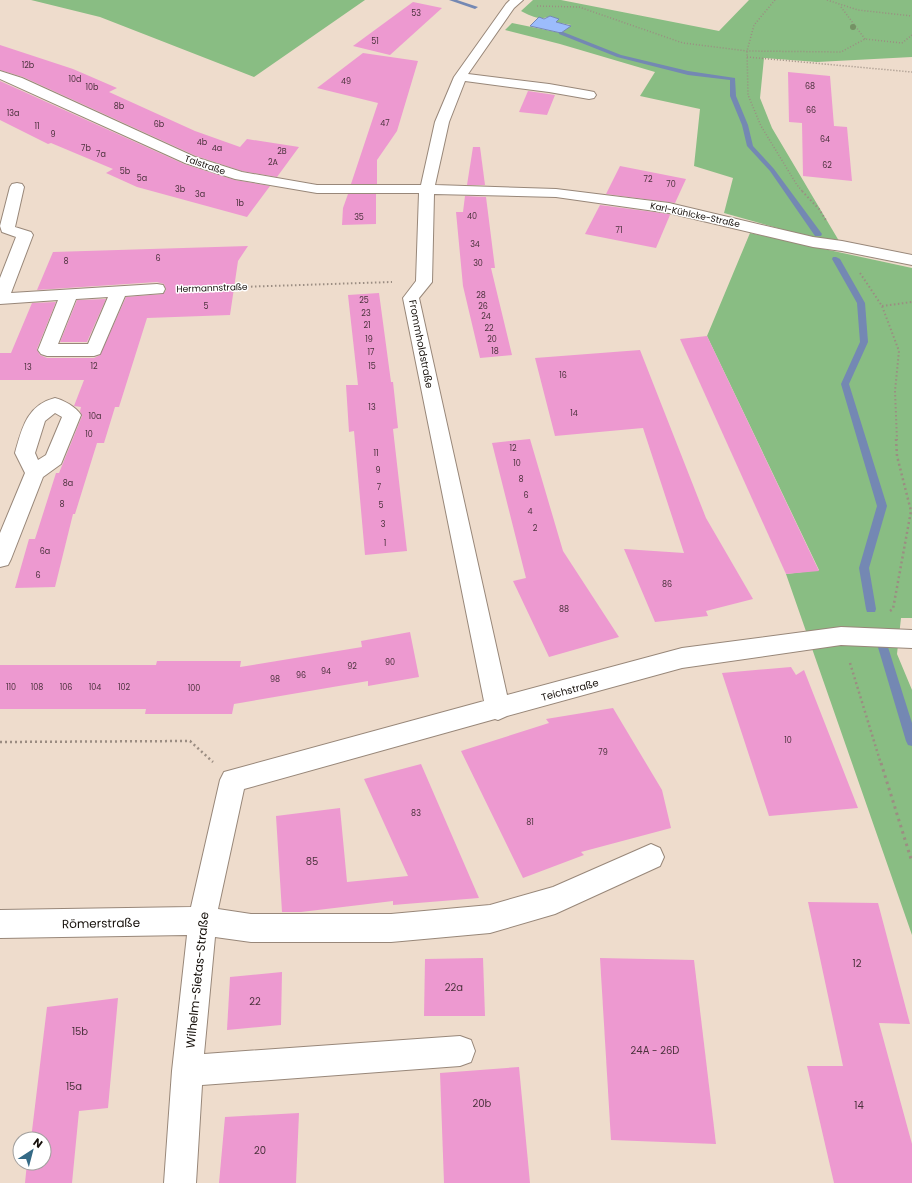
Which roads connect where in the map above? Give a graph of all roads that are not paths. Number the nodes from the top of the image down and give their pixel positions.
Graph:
1 (513, 3) edge
2 (0, 75) edge
3 (460, 77) junction
4 (588, 95) dead end
5 (17, 187) dead end
6 (427, 189) junction
7 (912, 260) edge
8 (156, 289) road end
9 (118, 292) junction
10 (69, 295) junction
11 (0, 299) edge
12 (35, 473) dead end
13 (0, 559) edge
14 (912, 638) edge
15 (498, 710) junction
16 (233, 780) joint
17 (651, 856) dead end
18 (202, 921) junction
19 (0, 924) edge
20 (460, 1051) dead end
21 (187, 1071) junction
22 (180, 1183) edge

1 - 3 street
2 - 6 street, Talstraße
3 - 4 street
3 - 6 street
5 - 11 street
6 - 7 street, Karl-Kühlcke-Straße
6 - 15 street, Frommholdstraße
8 - 9 street
9 - 10 street
9 - 10 street
10 - 11 street
12 - 13 street
14 - 15 street, Teichstraße
15 - 16 street, Teichstraße
16 - 18 street, Wilhelm-Sietas-Straße
17 - 18 street, Römerstraße
18 - 19 street, Römerstraße
18 - 21 street, Wilhelm-Sietas-Straße
20 - 21 street
21 - 22 street, Wilhelm-Sietas-Straße

